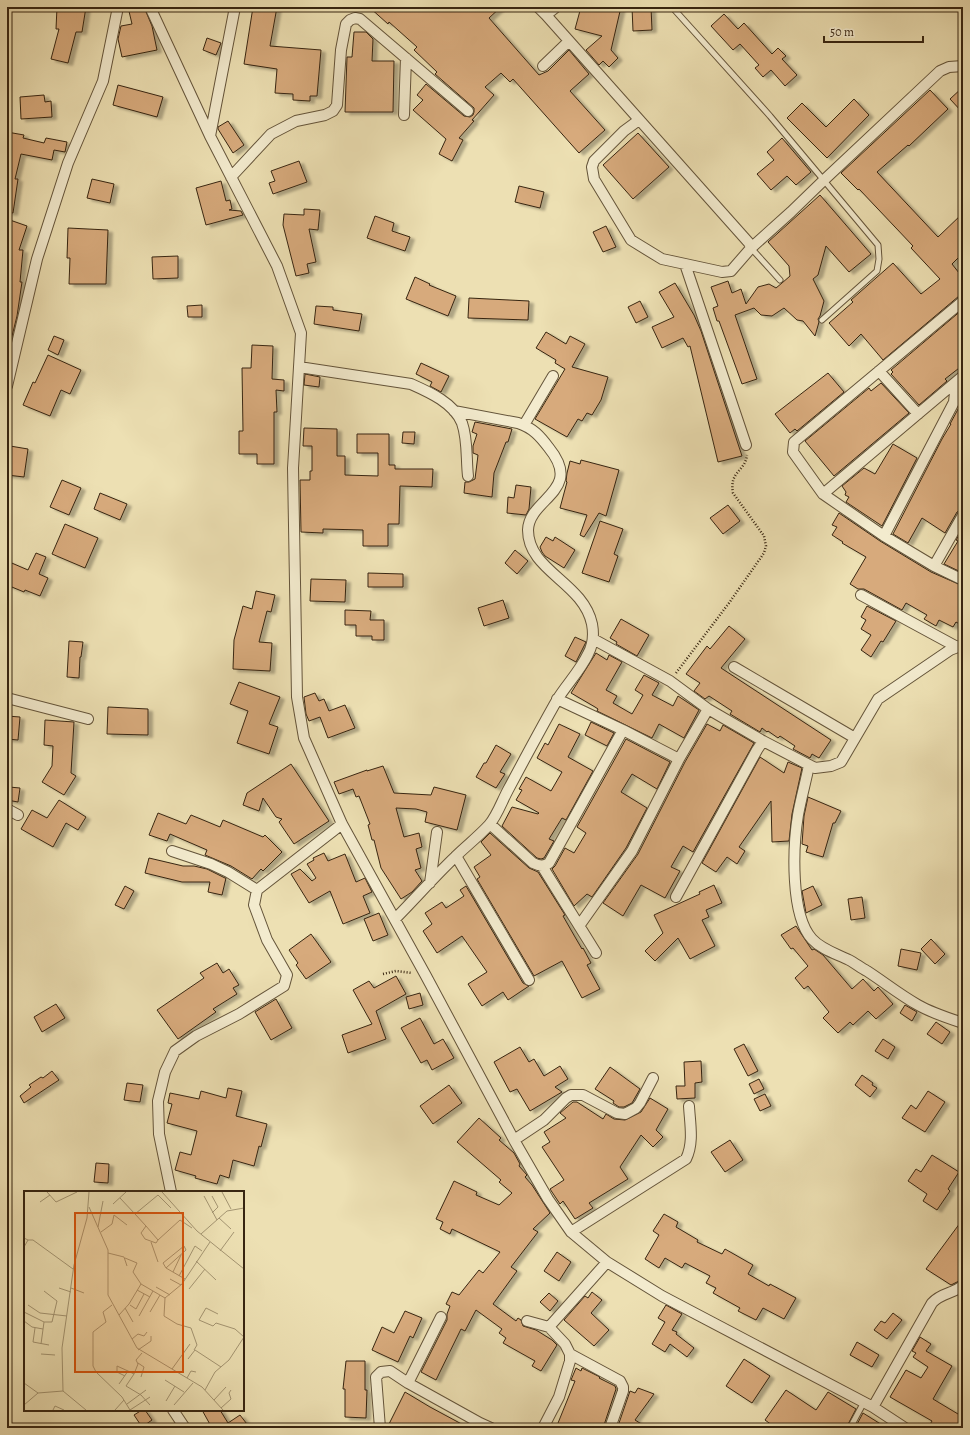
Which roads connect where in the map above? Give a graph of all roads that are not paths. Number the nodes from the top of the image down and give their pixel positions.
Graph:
1 (118, 7) edge
2 (150, 7) edge
3 (235, 7) edge
4 (538, 7) edge
5 (556, 7) edge
6 (672, 7) edge
7 (546, 15) junction
8 (569, 41) junction
9 (406, 58) junction
10 (543, 66) dead end
11 (963, 66) edge
12 (468, 111) dead end
13 (404, 115) dead end
14 (639, 120) junction
15 (210, 136) junction
16 (231, 177) junction
17 (824, 180) junction
18 (751, 248) junction
19 (684, 264) junction
20 (780, 280) dead end
21 (963, 301) edge
22 (822, 320) dead end
23 (299, 367) junction
24 (879, 371) junction
25 (553, 376) dead end
26 (959, 379) edge
27 (7, 386) edge
28 (454, 410) junction
29 (918, 414) junction
30 (524, 425) junction
31 (746, 445) road end
32 (468, 476) dead end
33 (823, 494) junction
34 (963, 515) edge
35 (884, 536) junction
36 (934, 566) junction
37 (963, 580) edge
38 (861, 595) dead end
39 (593, 640) junction
40 (960, 646) edge
41 (734, 667) dead end
42 (7, 698) edge
43 (557, 699) junction
44 (708, 709) junction
45 (88, 719) dead end
46 (623, 730) junction
47 (855, 738) junction
48 (763, 741) junction
49 (679, 759) junction
50 (810, 765) junction
51 (7, 810) edge
52 (18, 816) dead end
53 (342, 824) junction
54 (490, 824) junction
55 (437, 832) dead end
56 (172, 851) dead end
57 (456, 856) junction
58 (542, 866) junction
59 (430, 883) junction
60 (257, 890) junction
61 (676, 897) dead end
62 (395, 919) junction
63 (579, 926) junction
64 (596, 953) dead end
65 (528, 980) dead end
66 (963, 1023) edge
67 (653, 1078) dead end
68 (689, 1106) dead end
69 (514, 1140) junction
70 (171, 1191) edge
71 (571, 1232) junction
72 (607, 1262) junction
73 (963, 1285) edge
74 (441, 1317) dead end
75 (527, 1321) dead end
76 (549, 1327) junction
77 (570, 1354) junction
78 (408, 1383) junction
79 (864, 1402) junction
80 (873, 1407) junction
81 (174, 1411) edge
82 (478, 1425) edge
83 (185, 1428) edge
84 (380, 1428) edge
85 (491, 1428) edge
86 (543, 1428) edge
87 (610, 1428) edge
88 (850, 1428) edge
89 (905, 1428) edge

1 - 27 street
2 - 15 street
3 - 15 street
4 - 7 street
5 - 7 street
6 - 17 lane
7 - 8 street
8 - 10 street
8 - 14 street
9 - 12 street
9 - 13 street
9 - 16 street
11 - 17 street
14 - 18 street
14 - 19 street
15 - 16 street
16 - 23 street
17 - 18 street
17 - 22 lane
18 - 19 street
18 - 20 lane
19 - 31 street
21 - 24 street
23 - 28 street
23 - 53 street
24 - 29 street
24 - 33 street
25 - 30 street
26 - 29 street
26 - 35 street
28 - 30 street
28 - 32 street
29 - 33 street
30 - 39 street
33 - 35 street
34 - 36 street
35 - 36 street
36 - 37 street
38 - 40 street
39 - 43 street
39 - 44 street
40 - 47 street
41 - 47 street
42 - 45 street
43 - 46 street
43 - 54 street
44 - 48 street
44 - 49 street
46 - 49 street
46 - 58 street
47 - 50 street
48 - 50 street
48 - 61 street
49 - 63 street
50 - 66 street
51 - 52 street
53 - 60 street
53 - 62 street
54 - 57 street
54 - 58 street
55 - 59 street
56 - 60 street
57 - 59 street
57 - 65 street
58 - 63 street
59 - 62 street
60 - 70 street
62 - 69 street
63 - 64 street
67 - 69 street
68 - 71 street
69 - 71 street
71 - 72 street
72 - 76 street
72 - 79 street
73 - 80 street
74 - 78 street
75 - 76 street
76 - 77 street
77 - 86 street
77 - 87 street
78 - 82 street
78 - 84 street
79 - 80 street
79 - 88 lane
80 - 89 street
81 - 83 street
82 - 85 street

